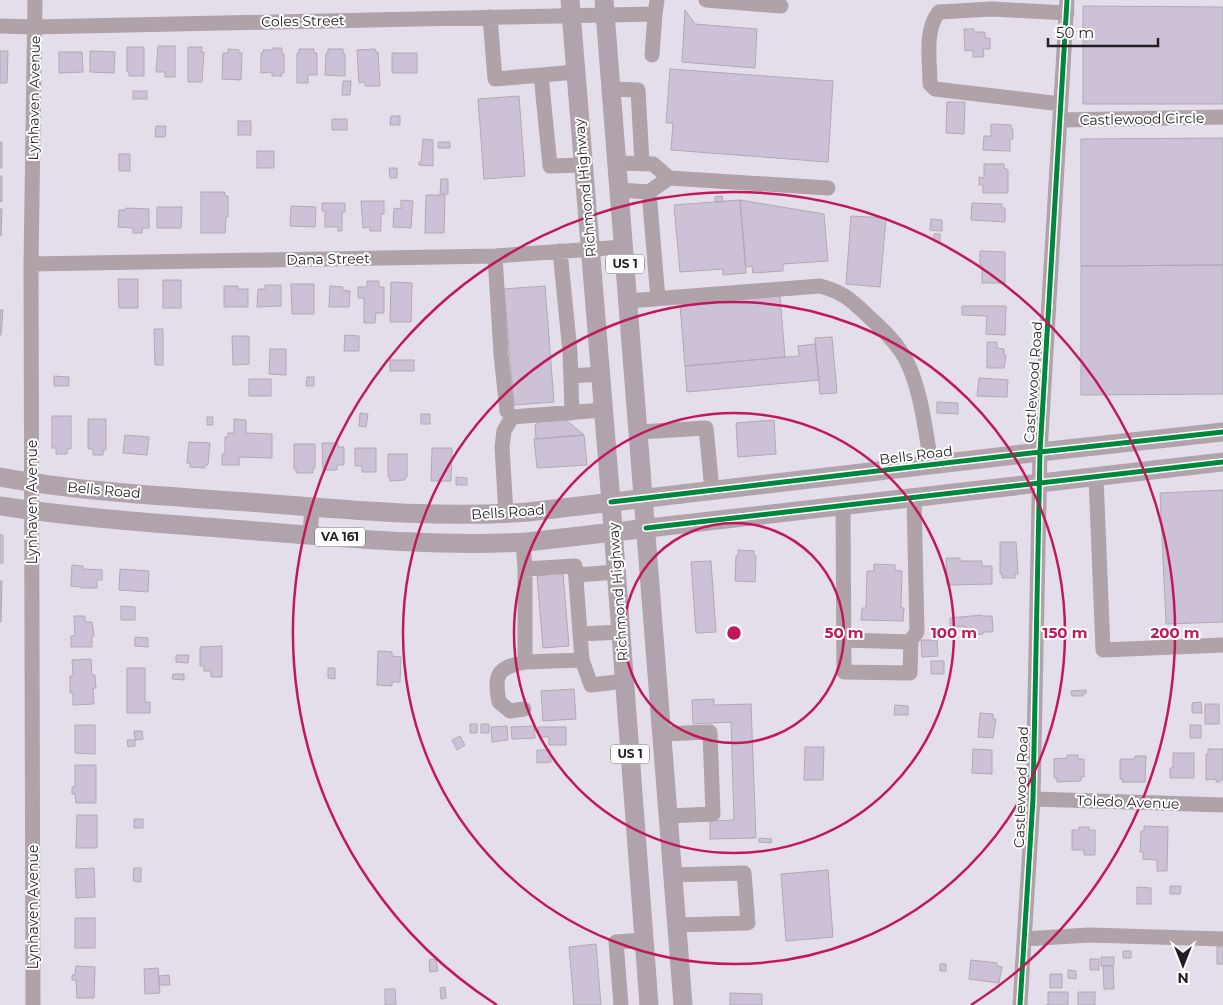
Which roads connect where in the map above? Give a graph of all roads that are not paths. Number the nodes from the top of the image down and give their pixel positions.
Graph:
1 (35, 0) edge
2 (706, 0) edge
3 (780, 6) dead end
4 (571, 7) edge
5 (605, 7) edge
6 (656, 7) edge
7 (1067, 7) edge
8 (490, 17) junction
9 (0, 26) edge
10 (35, 27) junction
11 (652, 55) dead end
12 (576, 72) junction
13 (541, 75) junction
14 (611, 89) junction
15 (1061, 104) junction
16 (1223, 118) edge
17 (1060, 120) junction
18 (616, 163) junction
19 (642, 163) junction
20 (583, 165) junction
21 (669, 178) junction
22 (828, 188) dead end
23 (619, 190) junction
24 (649, 192) junction
25 (624, 247) junction
26 (590, 250) junction
27 (560, 251) junction
28 (495, 256) junction
29 (31, 264) junction
30 (658, 299) junction
31 (628, 301) junction
32 (600, 374) junction
33 (571, 376) junction
34 (603, 410) junction
35 (572, 413) junction
36 (512, 416) junction
37 (639, 432) junction
38 (1223, 432) edge
39 (1040, 452) junction
40 (1223, 462) edge
41 (932, 464) junction
42 (0, 476) edge
43 (1096, 476) junction
44 (33, 482) junction
45 (1039, 482) junction
46 (712, 490) junction
47 (914, 496) junction
48 (644, 498) junction
49 (611, 502) junction
50 (843, 505) junction
51 (0, 506) edge
52 (312, 507) junction
53 (33, 511) junction
54 (506, 514) junction
55 (646, 528) junction
56 (613, 532) junction
57 (310, 535) junction
58 (523, 542) junction
59 (525, 570) junction
60 (616, 572) junction
61 (576, 575) junction
62 (621, 632) junction
63 (580, 634) junction
64 (844, 640) junction
65 (911, 642) junction
66 (1223, 644) edge
67 (582, 660) junction
68 (525, 662) junction
69 (625, 682) junction
70 (524, 709) dead end
71 (662, 734) junction
72 (1033, 799) junction
73 (1223, 806) edge
74 (668, 816) junction
75 (673, 874) junction
76 (677, 925) junction
77 (1024, 939) junction
78 (1223, 939) edge
79 (644, 940) junction
80 (33, 1005) edge
81 (621, 1005) edge
82 (649, 1005) edge
83 (683, 1005) edge
84 (1020, 1005) edge

1 - 10 street, Lynhaven Avenue
2 - 3 street
4 - 5 street, Coles Street
4 - 8 street, Coles Street
4 - 12 main road, Richmond Highway / US 1
5 - 6 street, Coles Street
5 - 14 main road, US 1
6 - 11 street
7 - 15 street, Castlewood Road
7 - 15 street
8 - 10 street, Coles Street
8 - 13 street
9 - 10 street, Coles Street
10 - 29 street, Lynhaven Avenue
12 - 13 street
12 - 20 main road, Richmond Highway / US 1
13 - 20 street
14 - 18 main road, US 1
14 - 19 street
15 - 17 street, Castlewood Road
16 - 17 street, Castlewood Circle
17 - 39 street, Castlewood Road
18 - 19 street
18 - 23 main road, US 1
19 - 21 street
20 - 26 main road, Richmond Highway / US 1
21 - 22 street
21 - 24 street
23 - 24 street
23 - 25 main road, US 1
24 - 30 street
25 - 26 street, Dana Street
25 - 31 main road, US 1
26 - 27 street, Dana Street
26 - 32 main road, Richmond Highway / US 1
27 - 28 street, Dana Street
27 - 33 street
28 - 29 street, Dana Street
28 - 36 street
29 - 44 street, Lynhaven Avenue
30 - 31 street
30 - 41 street
31 - 37 main road, US 1
32 - 33 street
32 - 34 main road, Richmond Highway / US 1
33 - 35 street
34 - 35 street
34 - 49 main road, Richmond Highway / US 1
35 - 36 street
36 - 54 street
37 - 46 street
37 - 48 main road, US 1
38 - 39 main road, Bells Road / VA 161
39 - 41 main road, Bells Road / VA 161
39 - 45 street, Castlewood Road
40 - 43 main road, Bells Road / VA 161
41 - 46 main road, Bells Road / VA 161
42 - 44 main road, Bells Road / VA 161
43 - 45 main road, Bells Road / VA 161
43 - 66 street
44 - 52 main road, Bells Road / VA 161
44 - 53 street, Lynhaven Avenue
45 - 47 main road, Bells Road / VA 161
45 - 72 street, Castlewood Road
46 - 48 main road, Bells Road / VA 161
47 - 50 main road, Bells Road / VA 161
47 - 65 street
48 - 49 main road, Bells Road / VA 161
48 - 55 main road, US 1
49 - 54 main road, Bells Road / VA 161
49 - 56 main road, Richmond Highway / US 1
50 - 55 main road, Bells Road / VA 161
50 - 64 street
51 - 53 main road, Bells Road / VA 161
52 - 54 main road, Bells Road / VA 161
52 - 57 street
53 - 57 main road, Bells Road / VA 161
53 - 80 street, Lynhaven Avenue
55 - 56 main road, Bells Road / VA 161
55 - 71 main road, US 1
56 - 58 main road, Bells Road / VA 161
56 - 60 main road, Richmond Highway / US 1
57 - 58 main road, Bells Road / VA 161
58 - 59 street
59 - 61 street
59 - 68 street
60 - 61 street
60 - 62 main road, Richmond Highway / US 1
61 - 63 street
62 - 63 street
62 - 69 main road, Richmond Highway / US 1
63 - 67 street
64 - 65 street
64 - 65 street
67 - 68 street
67 - 69 street
68 - 70 street
69 - 79 main road, Richmond Highway / US 1
71 - 74 main road, US 1
71 - 74 street
72 - 73 street, Toledo Avenue
72 - 77 street, Castlewood Road
74 - 75 main road, US 1
75 - 76 main road, US 1
75 - 76 street
76 - 83 main road, US 1
77 - 78 street
77 - 84 street, Castlewood Road
79 - 81 street
79 - 82 main road, Richmond Highway / US 1

